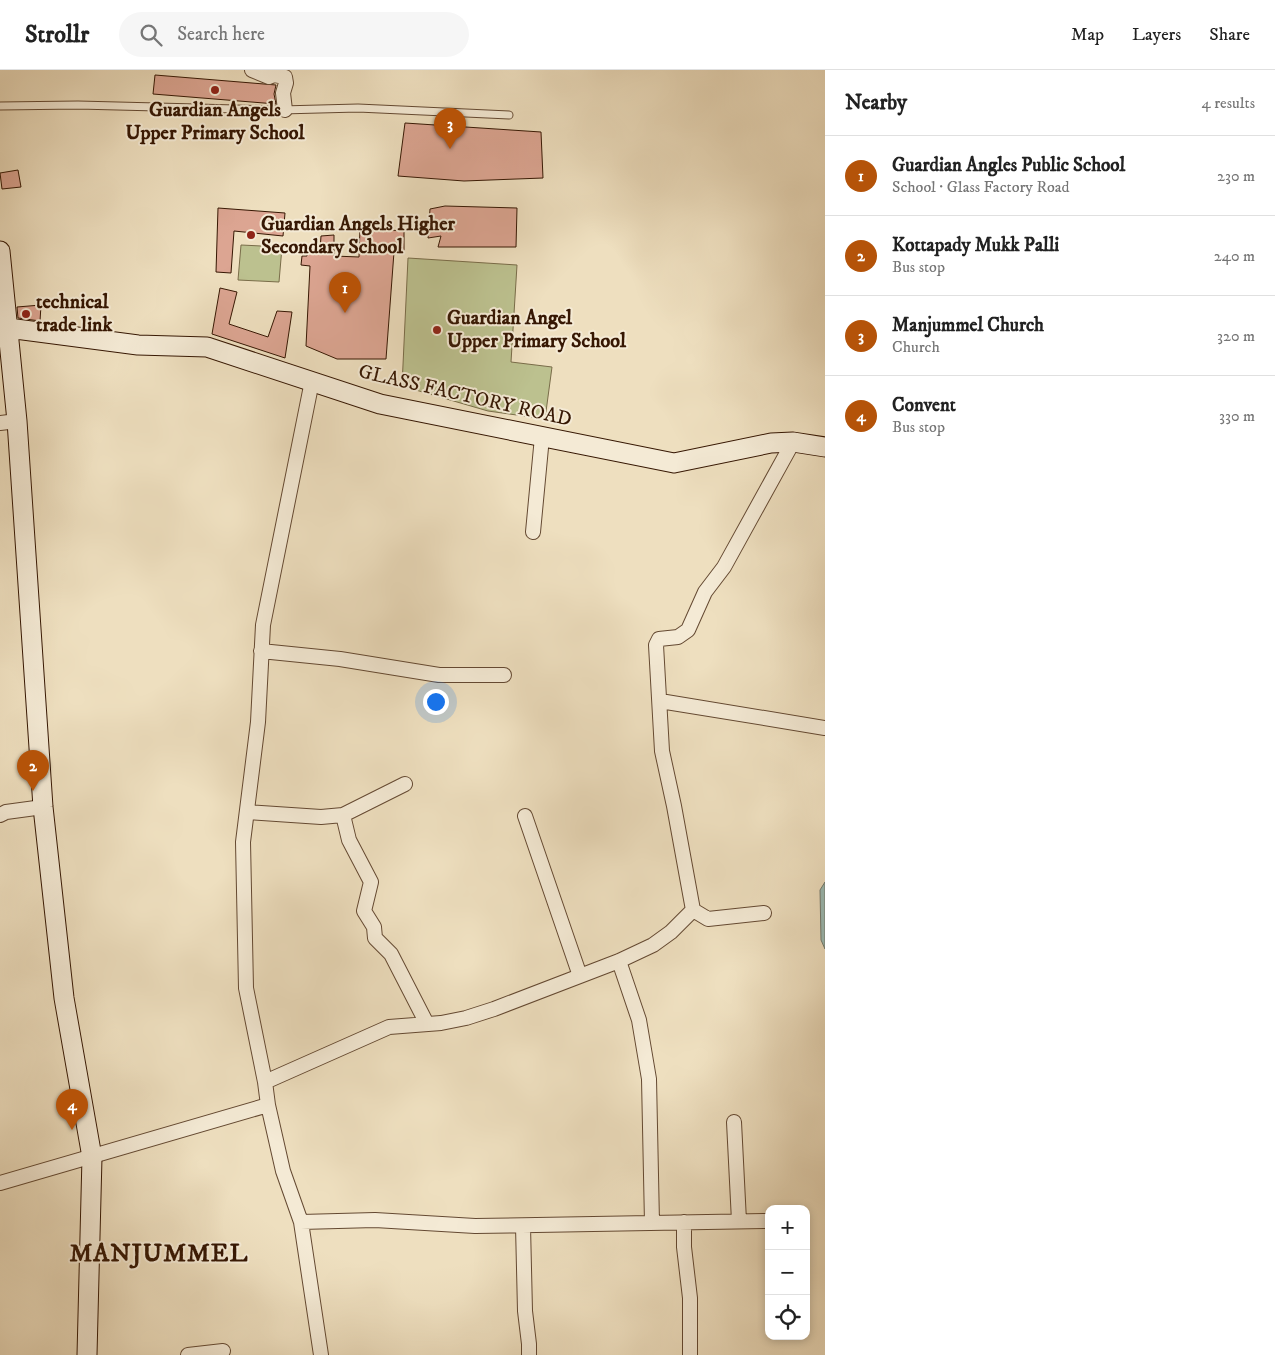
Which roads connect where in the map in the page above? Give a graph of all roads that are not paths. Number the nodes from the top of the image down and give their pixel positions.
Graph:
1 (252, 70) edge
2 (0, 106) edge
3 (285, 110) junction
4 (509, 116) dead end
5 (0, 252) edge
6 (8, 328) junction
7 (312, 381) junction
8 (9, 422) edge
9 (542, 437) junction
10 (793, 442) junction
11 (825, 447) edge
12 (533, 532) dead end
13 (261, 652) junction
14 (504, 675) dead end
15 (660, 701) junction
16 (825, 728) edge
17 (405, 784) dead end
18 (43, 807) junction
19 (248, 812) junction
20 (343, 814) junction
21 (0, 815) edge
22 (525, 816) dead end
23 (694, 910) junction
24 (764, 913) dead end
25 (619, 961) junction
26 (580, 976) junction
27 (427, 1024) junction
28 (266, 1082) junction
29 (268, 1105) junction
30 (734, 1122) dead end
31 (92, 1157) junction
32 (0, 1183) edge
33 (765, 1220) edge
34 (739, 1221) junction
35 (301, 1222) junction
36 (684, 1222) junction
37 (652, 1223) junction
38 (523, 1226) junction
39 (223, 1352) dead end
40 (87, 1355) edge
41 (188, 1355) edge
42 (321, 1355) edge
43 (529, 1355) edge
44 (690, 1355) edge

1 - 3 street
2 - 3 lane
3 - 4 lane
5 - 6 main road
6 - 7 main road, GLASS FACTORY ROAD
6 - 8 main road
7 - 9 main road, GLASS FACTORY ROAD
7 - 13 street
8 - 18 main road
9 - 10 main road, GLASS FACTORY ROAD
9 - 12 street
10 - 11 main road, GLASS FACTORY ROAD
10 - 15 street
13 - 14 street
13 - 19 street
15 - 16 street
15 - 23 street
17 - 20 street
18 - 21 street
18 - 31 main road
19 - 20 street
19 - 28 street
20 - 27 street
22 - 26 street
23 - 24 street
23 - 25 street
25 - 26 street
25 - 37 street
26 - 27 street
27 - 28 street
28 - 29 street
29 - 31 street
29 - 35 street
30 - 34 street
31 - 32 street
31 - 40 main road
33 - 34 street
34 - 36 street
35 - 38 street
35 - 42 street
36 - 37 street
36 - 44 street
37 - 38 street
38 - 43 street
39 - 41 street

